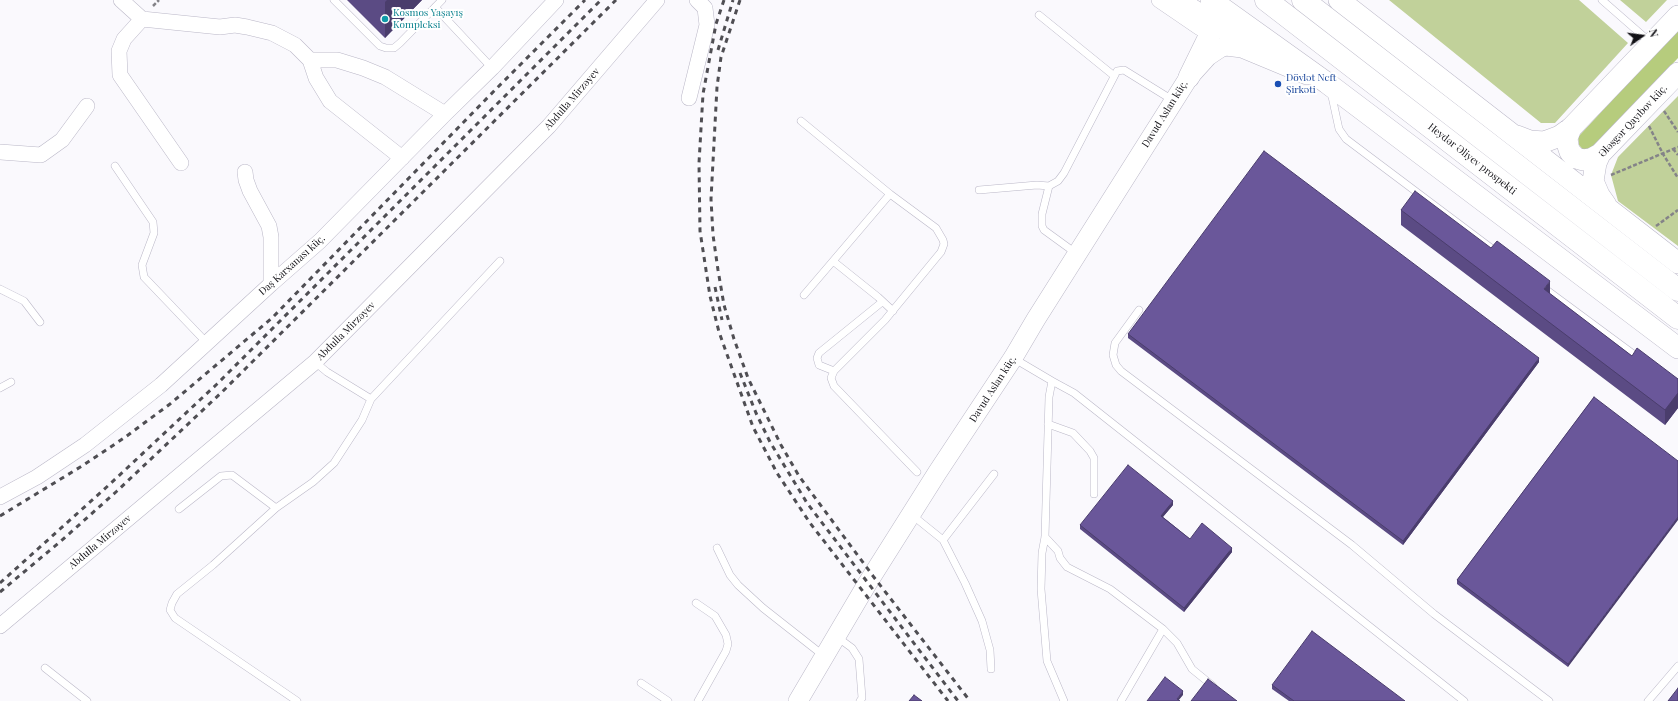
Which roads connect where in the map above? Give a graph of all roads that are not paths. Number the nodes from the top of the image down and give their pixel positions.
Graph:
1 (121, 0) edge
2 (334, 0) edge
3 (442, 0) edge
4 (556, 0) edge
5 (657, 0) edge
6 (697, 0) edge
7 (1159, 0) edge
8 (1177, 0) edge
9 (1208, 0) edge
10 (1211, 0) edge
11 (1266, 0) edge
12 (1303, 0) edge
13 (1339, 0) edge
14 (1350, 0) edge
15 (1602, 0) edge
16 (435, 7) junction
17 (1039, 14) dead end
18 (1678, 16) edge
19 (142, 18) junction
20 (1215, 24) junction
21 (1652, 43) junction
22 (1396, 44) junction
23 (310, 60) junction
24 (492, 68) junction
25 (1678, 73) edge
26 (1113, 75) junction
27 (1189, 77) junction
28 (1329, 84) junction
29 (689, 98) dead end
30 (1174, 101) junction
31 (86, 106) dead end
32 (445, 114) junction
33 (801, 121) dead end
34 (1571, 128) junction
35 (1512, 135) junction
36 (0, 152) edge
37 (1600, 154) junction
38 (402, 158) junction
39 (181, 163) dead end
40 (115, 166) dead end
41 (245, 172) dead end
42 (1049, 186) junction
43 (980, 190) dead end
44 (890, 194) junction
45 (1613, 213) junction
46 (1077, 254) junction
47 (1506, 259) edge
48 (500, 261) dead end
49 (833, 261) junction
50 (1678, 263) edge
51 (1538, 283) edge
52 (271, 284) junction
53 (0, 289) edge
54 (1678, 290) edge
55 (804, 295) dead end
56 (882, 302) junction
57 (892, 310) junction
58 (1139, 310) dead end
59 (1678, 318) edge
60 (40, 322) dead end
61 (207, 343) junction
62 (1678, 348) edge
63 (1013, 358) junction
64 (315, 362) junction
65 (1646, 364) edge
66 (834, 371) junction
67 (1052, 381) junction
68 (11, 382) dead end
69 (0, 388) edge
70 (371, 399) junction
71 (1048, 424) junction
72 (917, 472) dead end
73 (994, 474) dead end
74 (1094, 494) dead end
75 (0, 497) edge
76 (276, 508) junction
77 (179, 509) dead end
78 (912, 515) junction
79 (1045, 537) junction
80 (943, 540) junction
81 (717, 548) dead end
82 (696, 603) dead end
83 (0, 626) edge
84 (1163, 629) junction
85 (837, 637) junction
86 (824, 656) junction
87 (1678, 666) edge
88 (45, 668) dead end
89 (991, 669) dead end
90 (641, 683) dead end
91 (1221, 692) edge
92 (862, 700) edge
93 (87, 701) edge
94 (297, 701) edge
95 (668, 701) edge
96 (698, 701) edge
97 (798, 701) edge
98 (1064, 701) edge
99 (1121, 701) edge
100 (1464, 701) edge
101 (1549, 701) edge
102 (1648, 701) edge

1 - 19 street
2 - 16 lane
3 - 16 lane
4 - 24 street, Daş Karxanası küç.
5 - 64 street, Abdulla Mirzəyev
6 - 29 street
7 - 20 street
8 - 20 main road
9 - 20 main road
10 - 28 main road
11 - 59 highway, Heydər Əliyev prospekti
12 - 54 highway
13 - 22 main road
14 - 22 main road
15 - 21 lane
16 - 24 lane
17 - 26 lane
18 - 21 main road
19 - 23 street
19 - 39 street
20 - 27 main road
20 - 28 main road
21 - 34 main road
22 - 35 main road
23 - 32 street
23 - 38 street
24 - 32 street, Daş Karxanası küç.
25 - 37 main road, Ələsgər Qayıbov küç.
26 - 30 lane
26 - 42 lane
27 - 28 street, Davud Aslan küç.
27 - 30 street, Davud Aslan küç.
28 - 47 lane
28 - 62 main road
30 - 46 street, Davud Aslan küç.
31 - 36 street
32 - 38 street, Daş Karxanası küç.
33 - 44 lane
34 - 35 main road
34 - 37 main road
35 - 45 main road
37 - 45 main road, Ələsgər Qayıbov küç.
38 - 52 street, Daş Karxanası küç.
40 - 61 lane
41 - 52 street
42 - 43 lane
42 - 46 lane
44 - 49 lane
44 - 57 lane
45 - 50 main road
46 - 63 street, Davud Aslan küç.
48 - 70 lane
49 - 55 lane
49 - 56 lane
51 - 65 lane
52 - 61 street, Daş Karxanası küç.
53 - 60 lane
56 - 57 lane
56 - 66 lane
57 - 66 lane
58 - 101 lane
61 - 75 street, Daş Karxanası küç.
63 - 67 lane
63 - 78 street, Davud Aslan küç.
64 - 70 lane
64 - 83 street, Abdulla Mirzəyev
66 - 72 lane
67 - 71 lane
67 - 100 lane
68 - 69 lane
70 - 76 lane
71 - 74 lane
71 - 79 lane
73 - 80 lane
76 - 77 lane
76 - 94 lane
78 - 80 lane
78 - 85 street, Davud Aslan küç.
79 - 84 lane
79 - 98 lane
80 - 89 lane
81 - 86 lane
82 - 96 lane
84 - 91 lane
84 - 99 lane
85 - 86 street, Davud Aslan küç.
85 - 92 lane
86 - 97 street, Davud Aslan küç.
87 - 102 lane
88 - 93 lane
90 - 95 lane

